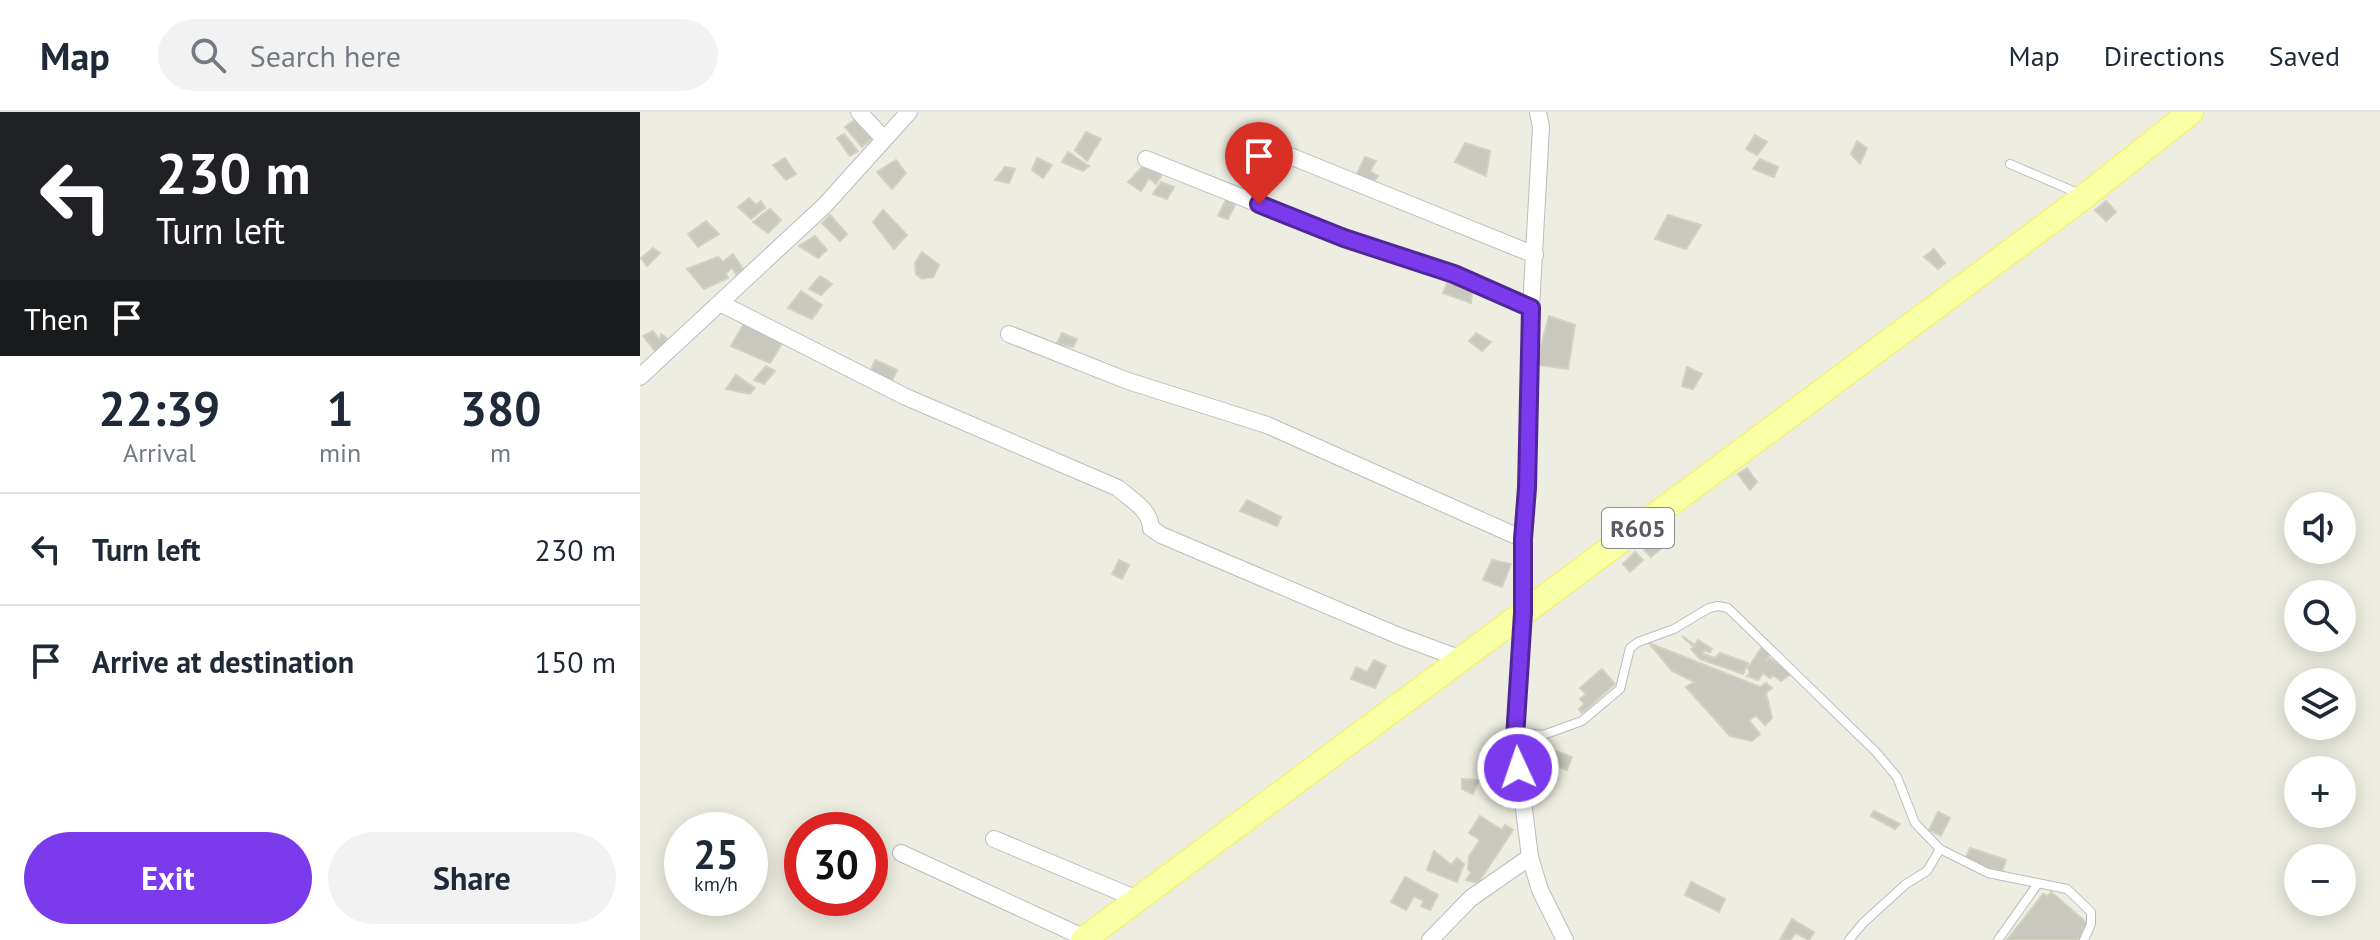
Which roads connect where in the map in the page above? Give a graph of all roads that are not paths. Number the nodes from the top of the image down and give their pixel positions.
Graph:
1 (859, 112) edge
2 (909, 112) edge
3 (1538, 112) edge
4 (2191, 112) edge
5 (884, 139) junction
6 (1290, 156) dead end
7 (1146, 159) dead end
8 (2010, 164) dead end
9 (2085, 196) junction
10 (1535, 255) junction
11 (720, 303) junction
12 (1531, 308) junction
13 (1009, 334) dead end
14 (640, 377) edge
15 (1523, 539) junction
16 (1523, 613) junction
17 (1464, 660) junction
18 (1516, 732) junction
19 (994, 839) dead end
20 (1940, 849) junction
21 (901, 853) dead end
22 (1530, 857) junction
23 (2037, 885) junction
24 (1137, 899) junction
25 (1084, 939) edge
26 (1430, 940) edge
27 (1565, 940) edge
28 (1849, 940) edge
29 (1998, 940) edge
30 (2084, 940) edge

1 - 5 street
2 - 5 street
3 - 10 street
4 - 9 main road, R605
5 - 11 street
6 - 10 street
7 - 12 street
8 - 9 lane
9 - 16 main road, R605
10 - 12 street
11 - 14 street
11 - 17 street
12 - 15 street
13 - 15 street
15 - 16 street
16 - 17 main road, R605
16 - 18 street
17 - 24 main road, R605
18 - 20 lane
18 - 22 street
19 - 24 street
20 - 23 lane
20 - 28 lane
21 - 25 street
22 - 26 street
22 - 27 street
23 - 29 lane
23 - 30 lane
24 - 25 main road, R605

